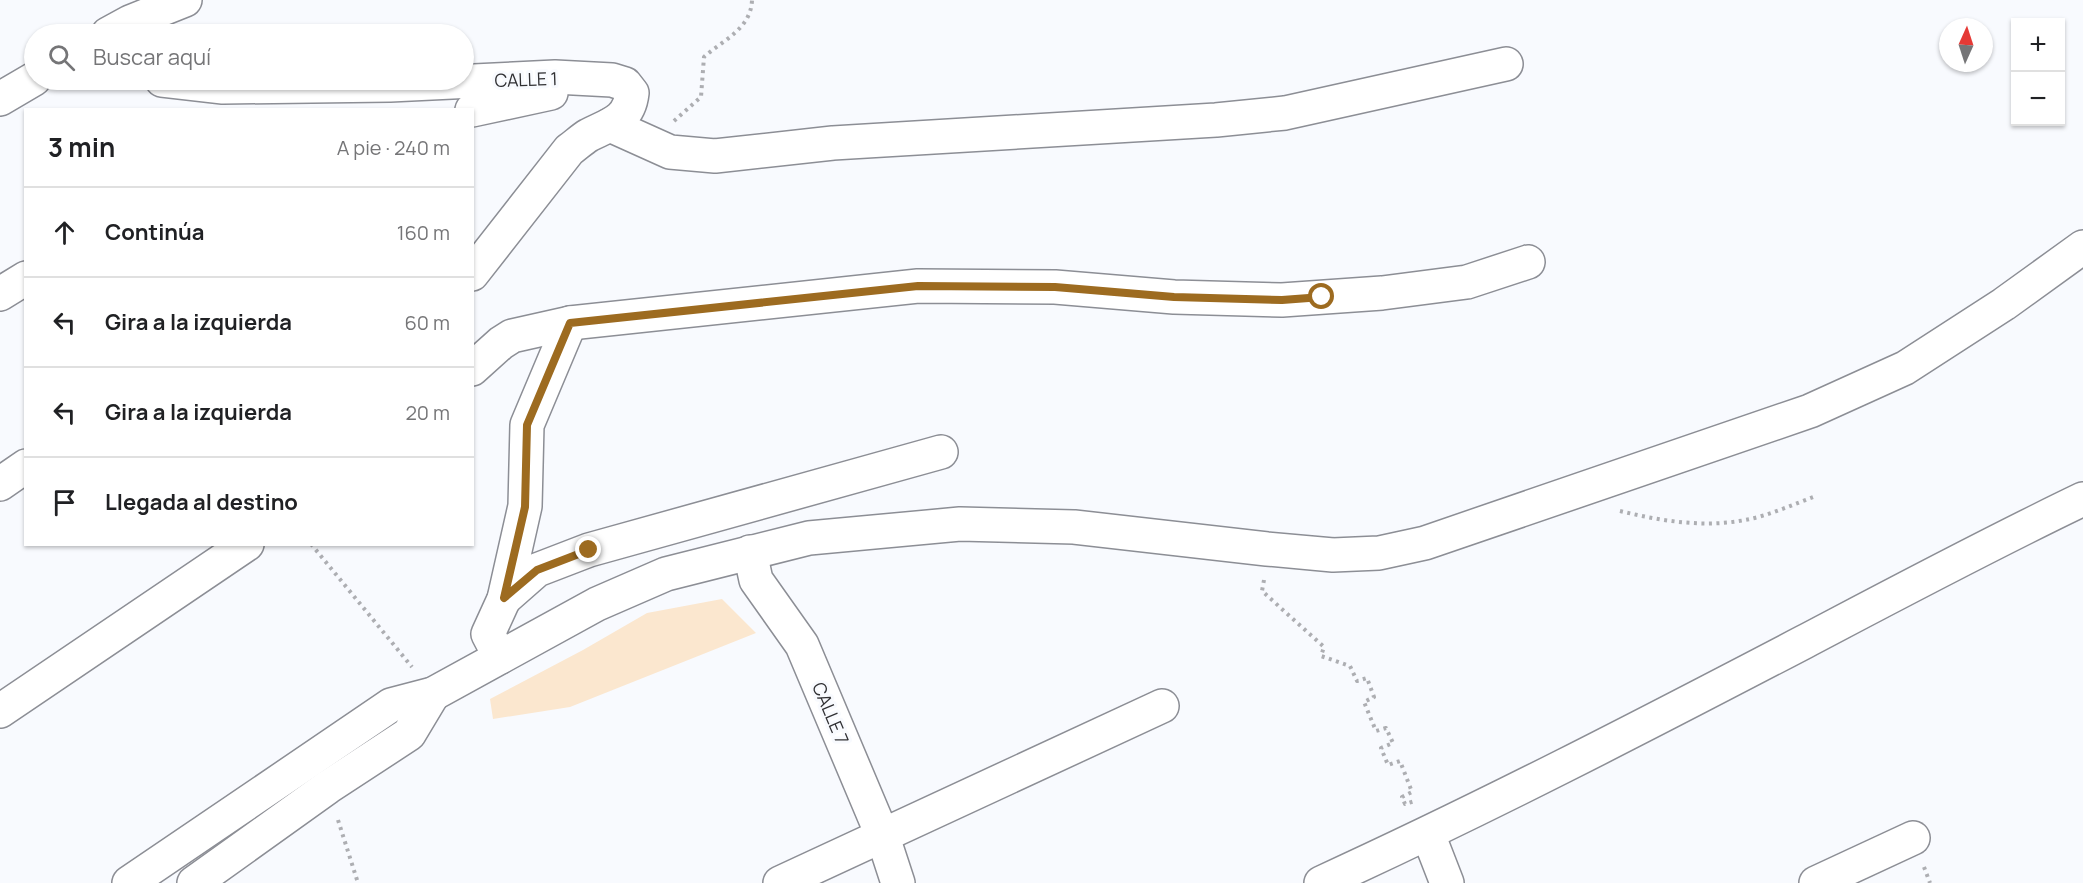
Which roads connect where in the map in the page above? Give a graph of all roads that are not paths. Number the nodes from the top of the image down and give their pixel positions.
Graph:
1 (185, 0) edge
2 (126, 24) edge
3 (1506, 64) dead end
4 (567, 78) junction
5 (474, 82) edge
6 (24, 85) edge
7 (0, 99) edge
8 (474, 110) edge
9 (610, 125) junction
10 (2083, 247) edge
11 (1528, 262) dead end
12 (474, 271) edge
13 (24, 279) edge
14 (0, 294) edge
15 (570, 323) junction
16 (474, 367) edge
17 (941, 452) dead end
18 (24, 467) edge
19 (0, 484) edge
20 (2083, 500) edge
21 (244, 546) edge
22 (750, 552) junction
23 (504, 598) junction
24 (501, 657) junction
25 (433, 694) junction
26 (1162, 706) dead end
27 (0, 711) edge
28 (1428, 834) junction
29 (883, 837) junction
30 (1913, 838) dead end
31 (129, 883) edge
32 (194, 883) edge
33 (780, 883) edge
34 (898, 883) edge
35 (1322, 883) edge
36 (1447, 883) edge
37 (1816, 883) edge

1 - 2 main road
3 - 9 main road
4 - 5 main road, CALLE 1
4 - 8 main road
4 - 9 main road, CALLE 1
6 - 7 main road
9 - 12 main road
10 - 22 main road
11 - 15 main road
13 - 14 main road
15 - 16 main road
15 - 23 main road
17 - 23 main road
18 - 19 main road
20 - 28 main road
21 - 27 main road
22 - 24 main road
22 - 29 main road, CALLE 7
23 - 24 main road
24 - 25 main road
25 - 31 main road
25 - 32 main road
26 - 29 main road
28 - 35 main road
28 - 36 main road
29 - 33 main road
29 - 34 main road, CALLE 7
30 - 37 main road

